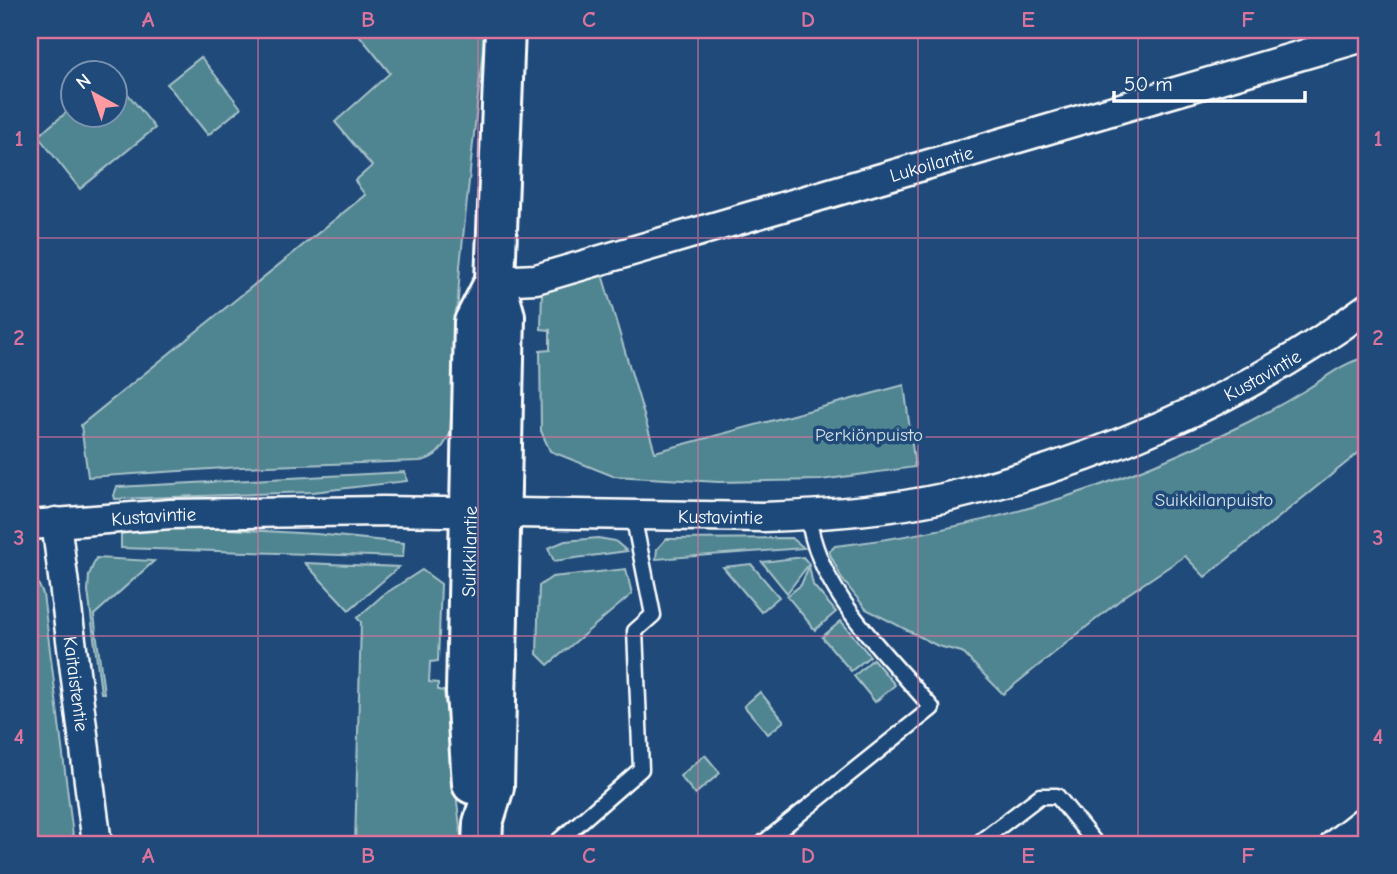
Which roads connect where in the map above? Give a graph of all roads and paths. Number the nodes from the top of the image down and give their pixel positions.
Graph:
1 (505, 30) edge
2 (1367, 36) edge
3 (495, 281) junction
4 (1367, 308) edge
5 (486, 512) junction
6 (633, 515) junction
7 (807, 515) junction
8 (43, 524) edge
9 (1367, 819) edge
10 (482, 834) edge
11 (97, 844) edge
12 (555, 844) edge
13 (762, 844) edge
14 (977, 844) edge
15 (1096, 844) edge
16 (1335, 844) edge

1 - 3 main road, Suikkilantie
2 - 3 street, Lukoilantie
3 - 5 main road, Suikkilantie
4 - 7 street, Kustavintie
5 - 6 street, Kustavintie
5 - 8 street, Kustavintie
5 - 10 main road, Suikkilantie
6 - 7 street, Kustavintie
6 - 12 lane
7 - 13 lane
8 - 11 street, Kaitaistentie
9 - 16 street
14 - 15 lane

